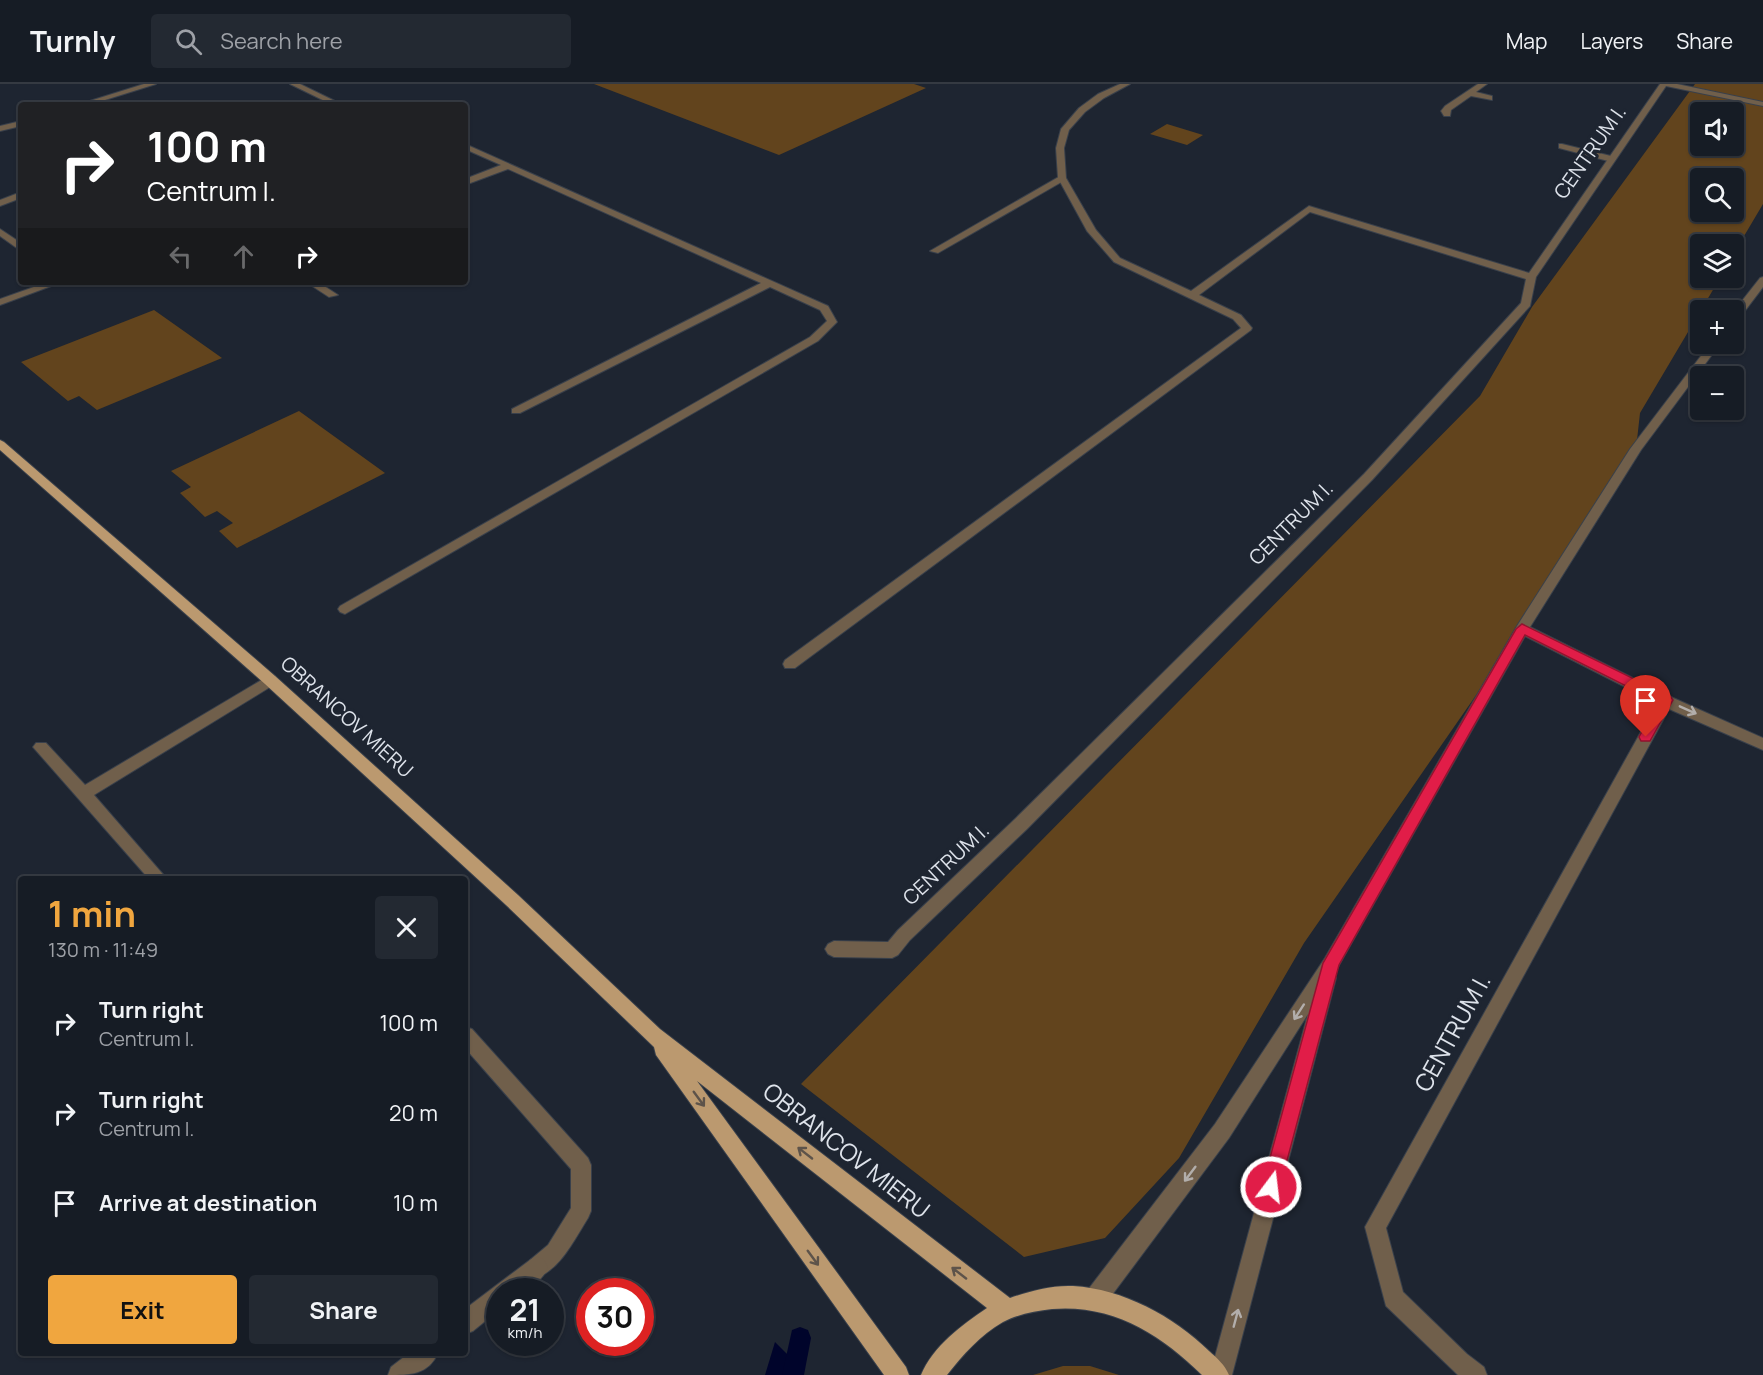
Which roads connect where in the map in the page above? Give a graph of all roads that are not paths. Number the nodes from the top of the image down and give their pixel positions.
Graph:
1 (294, 84) edge
2 (1126, 84) edge
3 (1483, 84) edge
4 (1665, 84) edge
5 (146, 85) edge
6 (1470, 93) junction
7 (1489, 98) dead end
8 (91, 102) edge
9 (333, 102) edge
10 (1763, 104) edge
11 (1447, 114) dead end
12 (18, 124) edge
13 (0, 129) edge
14 (1562, 146) dead end
15 (468, 147) edge
16 (1611, 159) junction
17 (507, 166) junction
18 (1062, 178) junction
19 (468, 181) edge
20 (18, 196) edge
21 (0, 202) edge
22 (0, 232) edge
23 (18, 246) edge
24 (935, 251) dead end
25 (1531, 277) junction
26 (1763, 280) edge
27 (770, 283) junction
28 (48, 285) edge
29 (316, 285) edge
30 (333, 295) dead end
31 (1192, 295) junction
32 (0, 302) edge
33 (1744, 305) edge
34 (1707, 354) edge
35 (516, 411) dead end
36 (0, 444) edge
37 (345, 609) dead end
38 (1522, 629) junction
39 (790, 664) dead end
40 (270, 680) junction
41 (1666, 700) junction
42 (1763, 744) edge
43 (41, 747) dead end
44 (83, 794) junction
45 (156, 876) edge
46 (834, 949) dead end
47 (1331, 963) junction
48 (653, 1035) junction
49 (468, 1038) edge
50 (522, 1278) edge
51 (1095, 1299) junction
52 (486, 1306) edge
53 (1006, 1309) junction
54 (468, 1321) edge
55 (423, 1356) edge
56 (399, 1375) edge
57 (898, 1375) edge
58 (932, 1375) edge
59 (1220, 1375) edge
60 (1476, 1375) edge

1 - 9 street
2 - 18 street
3 - 6 street
4 - 10 street
4 - 16 street, CENTRUM I.
5 - 8 street
6 - 7 street
6 - 11 street
12 - 13 street
14 - 16 street
15 - 17 street
16 - 25 street, CENTRUM I.
17 - 19 street
17 - 27 street
18 - 24 street
18 - 31 street
20 - 21 street
22 - 23 street
25 - 31 street
25 - 46 street, CENTRUM I.
26 - 33 street
27 - 35 street
27 - 37 street
28 - 32 street
29 - 30 street
31 - 39 street
34 - 38 street
36 - 40 main road, OBRANCOV MIERU
38 - 41 street
38 - 47 street
40 - 44 street
40 - 48 main road, OBRANCOV MIERU
41 -> 42 street
41 - 60 street, CENTRUM I.
43 - 44 street
44 - 45 street
47 -> 51 street
59 -> 47 street
53 -> 48 main road, OBRANCOV MIERU
48 -> 57 main road, OBRANCOV MIERU
49 - 50 street
51 - 53 main road
51 - 59 main road
52 - 54 street
53 - 58 main road
55 - 56 street

